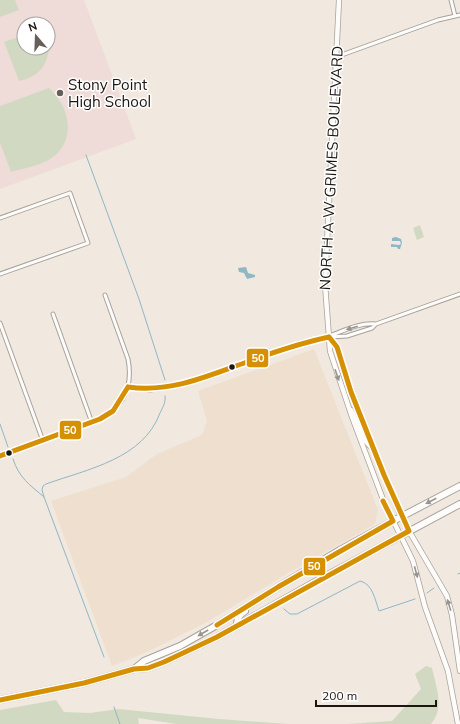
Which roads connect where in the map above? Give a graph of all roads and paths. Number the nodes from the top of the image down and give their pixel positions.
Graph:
1 (339, 0) edge
2 (451, 0) edge
3 (460, 15) edge
4 (455, 16) junction
5 (336, 57) junction
6 (0, 218) edge
7 (0, 274) edge
8 (460, 294) edge
9 (105, 295) dead end
10 (53, 314) dead end
11 (0, 323) edge
12 (376, 324) junction
13 (329, 337) junction
14 (128, 387) junction
15 (347, 403) junction
16 (92, 423) junction
17 (43, 441) junction
18 (373, 448) junction
19 (0, 456) edge
20 (460, 486) edge
21 (460, 504) edge
22 (402, 516) junction
23 (393, 521) junction
24 (409, 531) junction
25 (400, 536) junction
26 (278, 587) junction
27 (237, 626) junction
28 (134, 669) junction
29 (460, 671) edge
30 (0, 700) edge
31 (458, 724) edge

1 - 5 main road, NORTH A W GRIMES BOULEVARD
2 - 4 street
3 - 4 street
4 - 5 street
5 - 13 main road, NORTH A W GRIMES BOULEVARD
6 - 7 street
8 - 12 street
9 - 14 street
10 - 16 street
11 - 17 street
12 -> 13 street
12 - 13 street
13 - 14 street
13 -> 15 main road, NORTH A W GRIMES BOULEVARD
13 - 18 main road, NORTH A W GRIMES BOULEVARD
14 - 16 street
15 - 18 main road
15 - 23 main road, NORTH A W GRIMES BOULEVARD
16 - 17 street
17 - 19 street
18 - 22 main road, NORTH A W GRIMES BOULEVARD
20 -> 22 highway
21 - 24 highway
22 - 23 highway
22 - 24 main road, NORTH A W GRIMES BOULEVARD
23 - 25 main road, NORTH A W GRIMES BOULEVARD
23 - 26 highway
24 - 25 highway
29 -> 24 main road, NORTH A W GRIMES BOULEVARD
25 - 27 highway
25 -> 31 main road, NORTH A W GRIMES BOULEVARD
26 - 27 highway
26 -> 28 highway
27 - 28 highway
28 - 30 highway

